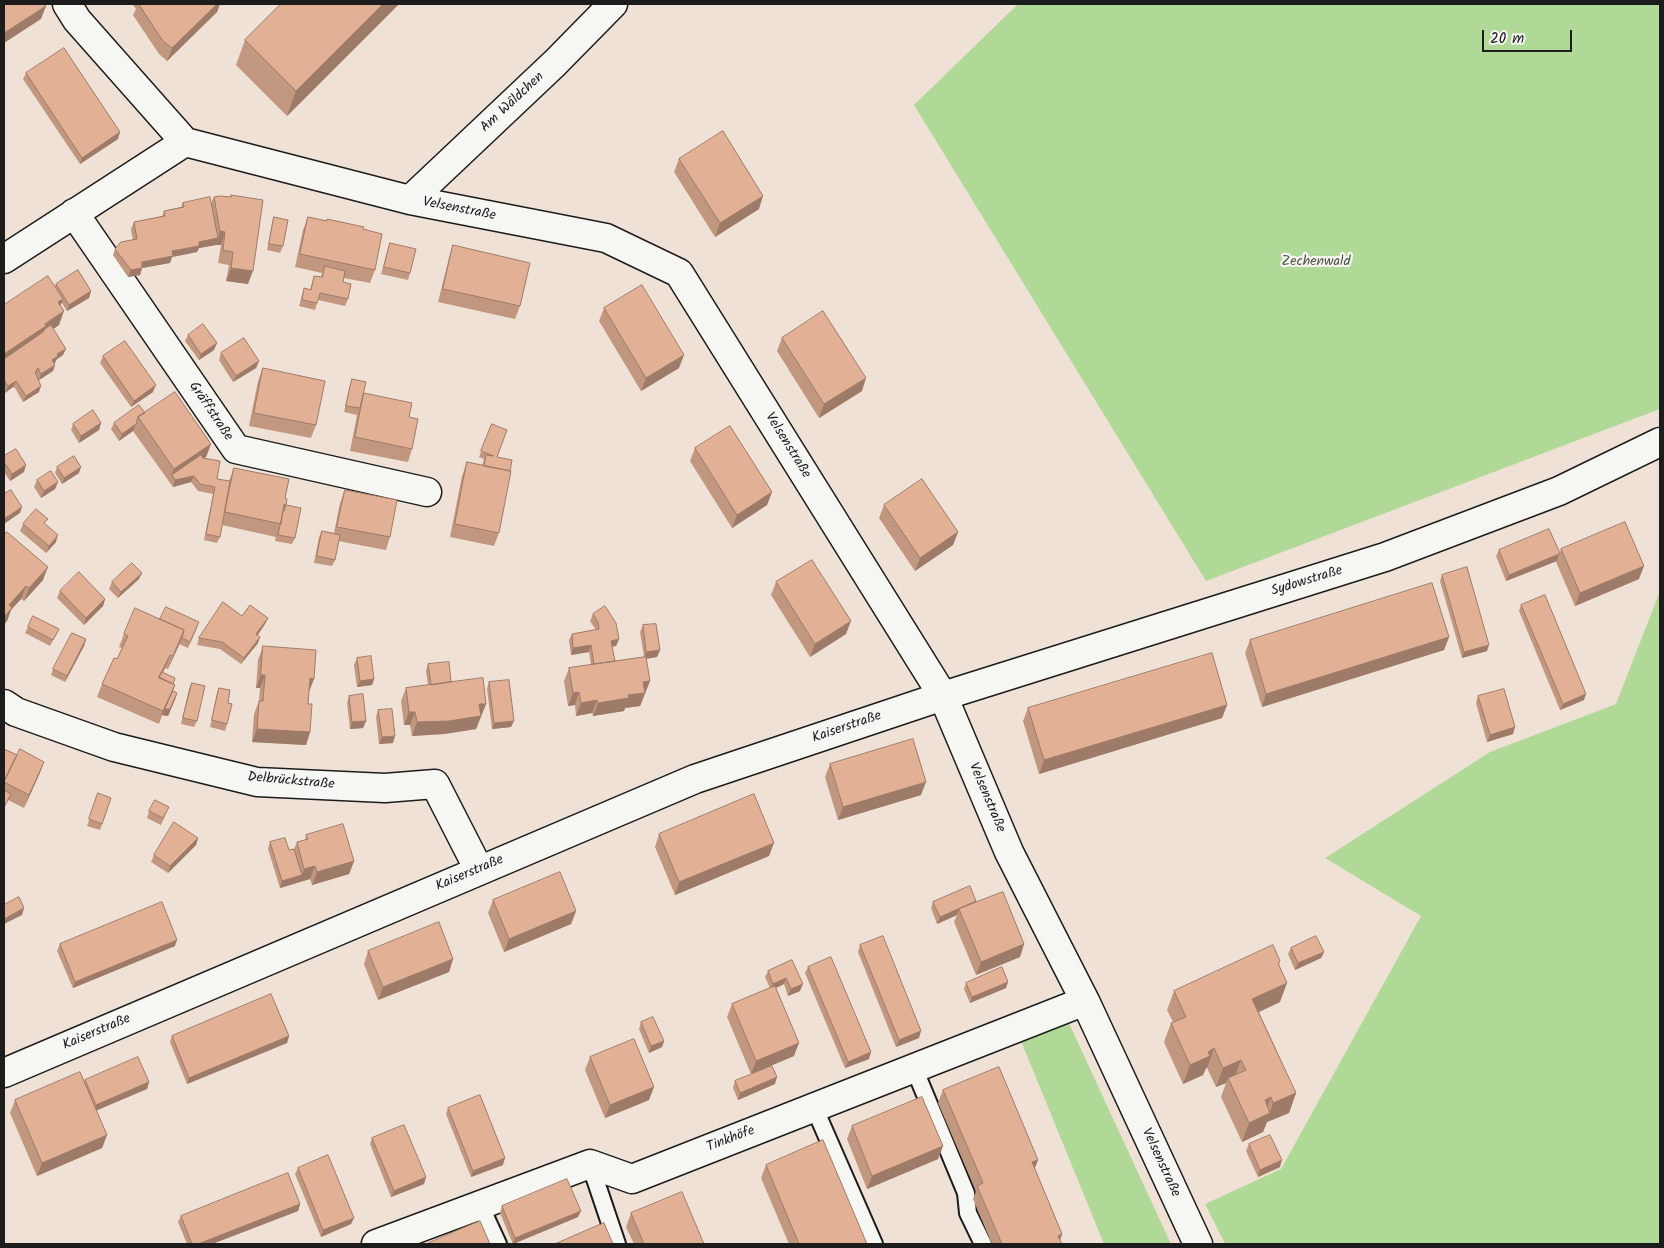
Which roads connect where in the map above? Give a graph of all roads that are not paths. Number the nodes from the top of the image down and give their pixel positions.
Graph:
1 (67, 4) edge
2 (613, 4) edge
3 (185, 142) junction
4 (410, 200) junction
5 (74, 213) junction
6 (4, 259) edge
7 (1660, 442) edge
8 (427, 492) dead end
9 (944, 696) junction
10 (4, 704) edge
11 (479, 870) junction
12 (1085, 1001) junction
13 (914, 1068) junction
14 (4, 1073) edge
15 (814, 1108) junction
16 (590, 1164) junction
17 (480, 1205) junction
18 (376, 1244) edge
19 (498, 1244) edge
20 (617, 1244) edge
21 (874, 1244) edge
22 (983, 1244) edge
23 (1198, 1244) edge

1 - 3 street
2 - 4 street, Am Wäldchen
3 - 4 street, Velsenstraße
3 - 5 street
4 - 9 street, Velsenstraße
5 - 6 street
5 - 8 street, Gräffstraße
7 - 9 street, Sydowstraße
9 - 11 street, Kaiserstraße
9 - 12 street, Velsenstraße
10 - 11 street, Delbrückstraße
11 - 14 street, Kaiserstraße
12 - 13 street, Tinkhöfe
12 - 23 street, Velsenstraße
13 - 15 street, Tinkhöfe
13 - 22 lane
15 - 16 street, Tinkhöfe
15 - 21 lane
16 - 17 street
16 - 20 lane
17 - 18 street
17 - 19 lane

